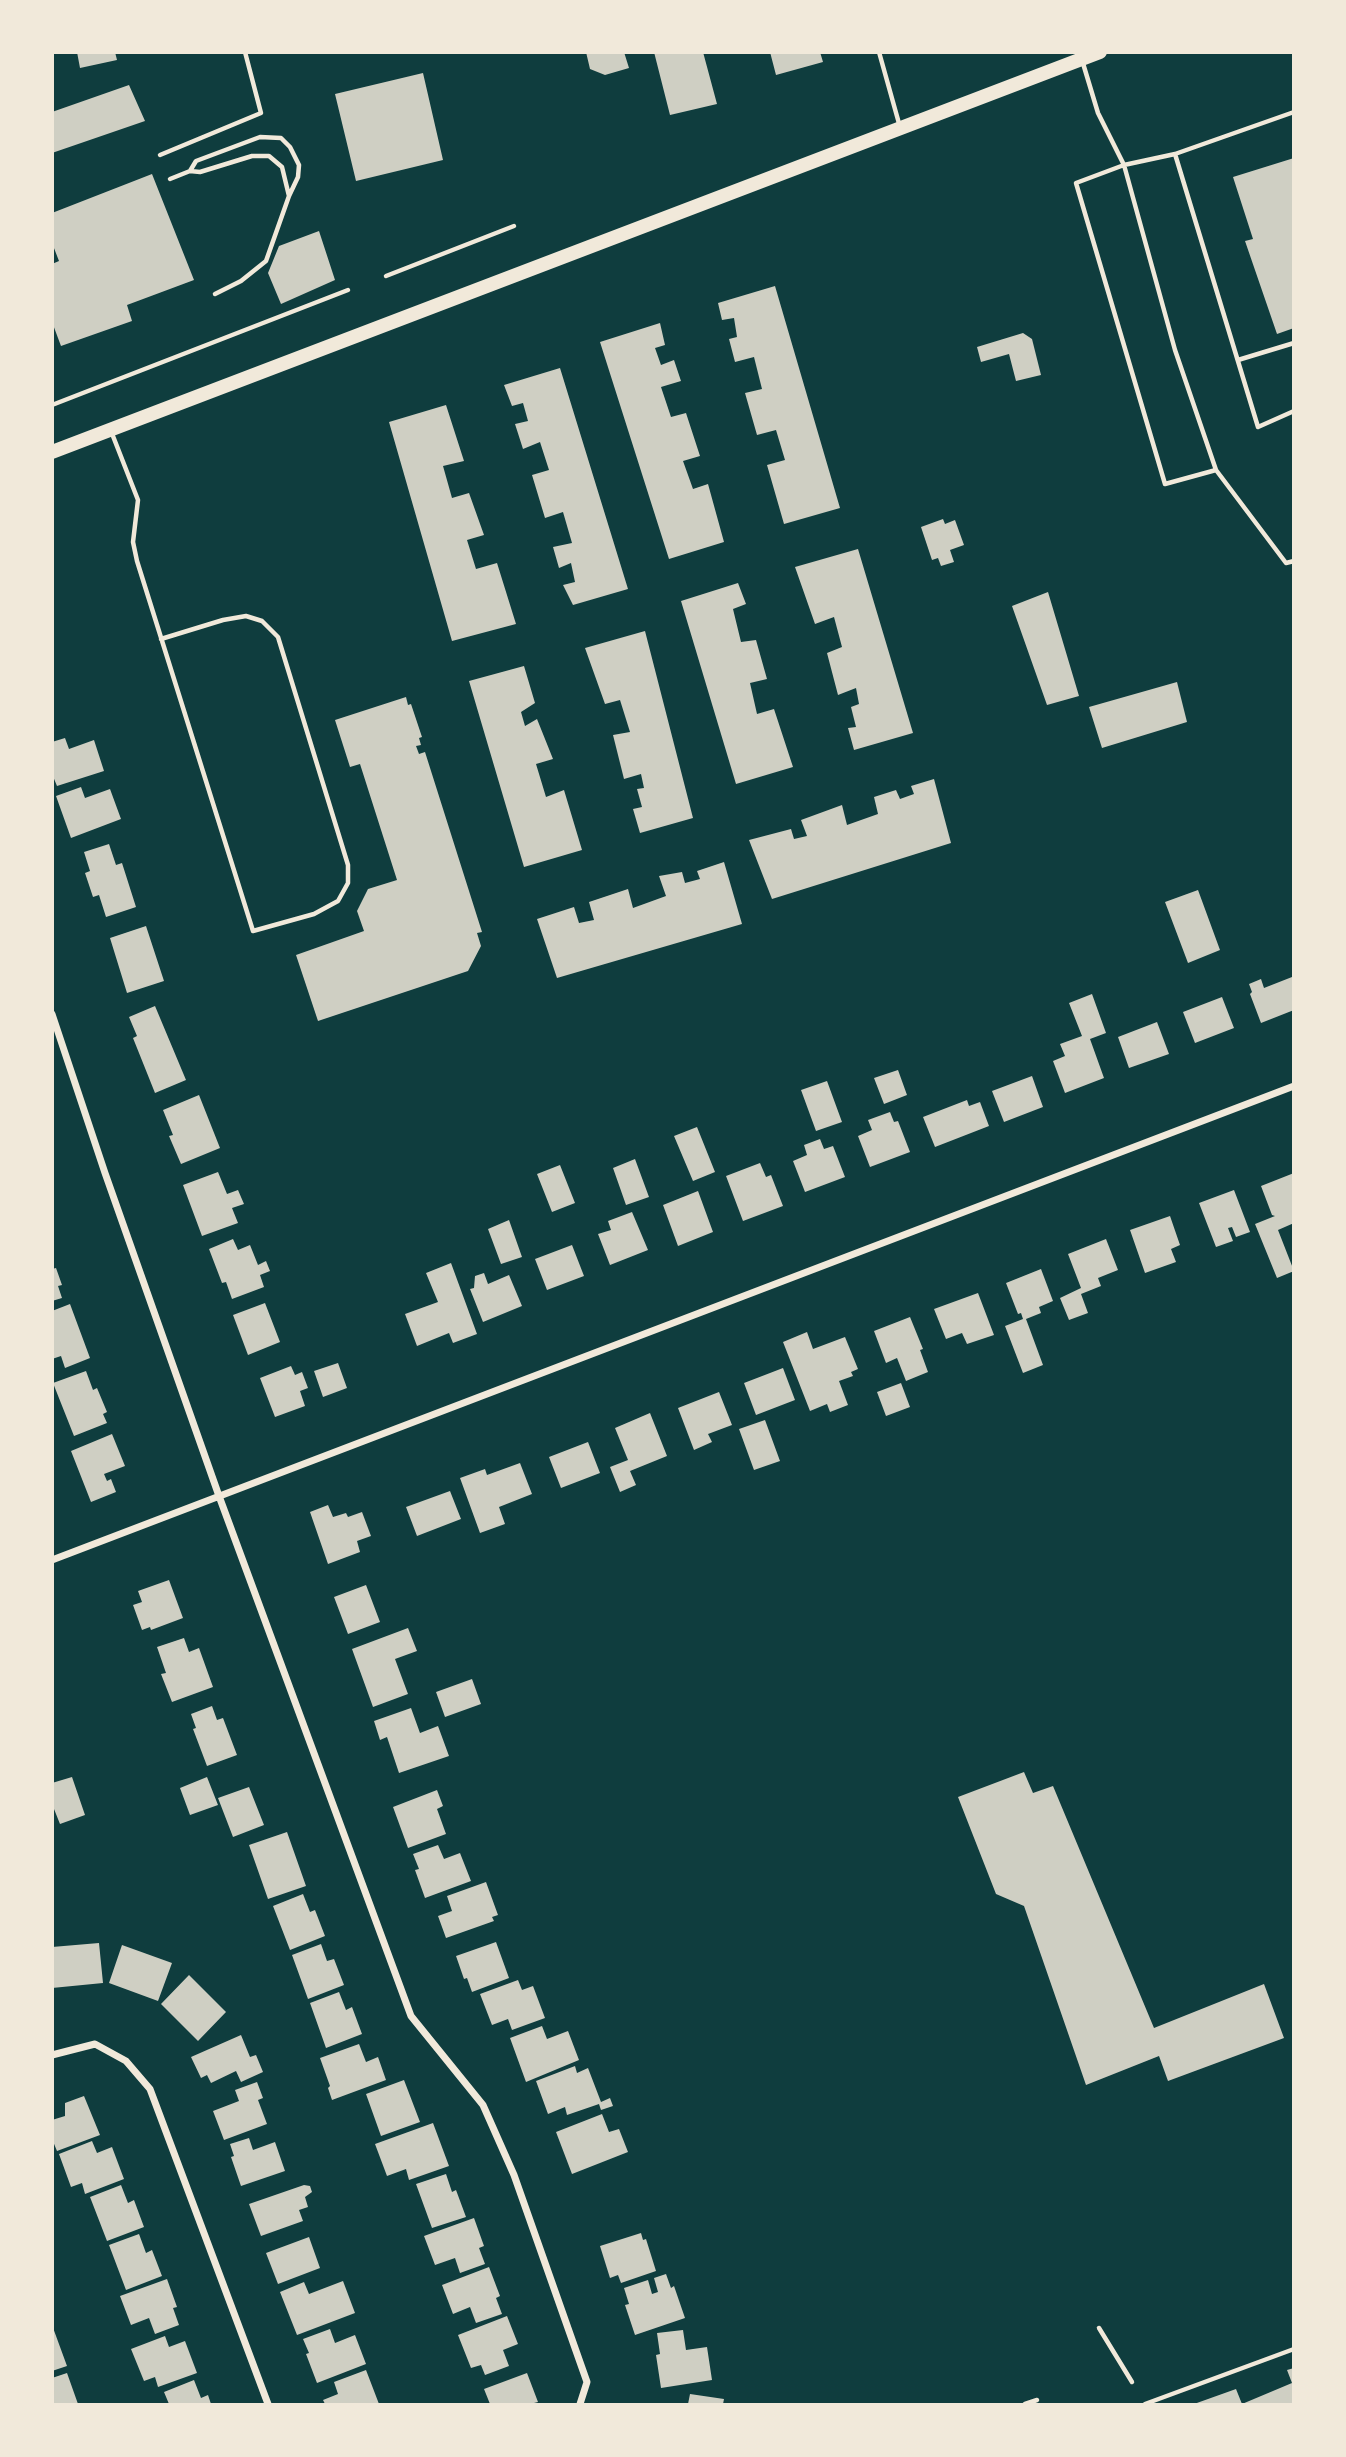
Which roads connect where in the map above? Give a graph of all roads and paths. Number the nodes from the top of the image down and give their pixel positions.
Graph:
1 (244, 52) edge
2 (879, 52) edge
3 (1100, 52) edge
4 (1082, 56) edge
5 (1293, 112) edge
6 (900, 128) junction
7 (1175, 154) junction
8 (160, 155) dead end
9 (1124, 165) junction
10 (190, 171) junction
11 (170, 179) dead end
12 (289, 196) junction
13 (514, 226) dead end
14 (386, 276) dead end
15 (348, 290) dead end
16 (215, 294) dead end
17 (1293, 343) edge
18 (1238, 360) junction
19 (52, 405) edge
20 (1293, 411) edge
21 (110, 430) junction
22 (52, 452) edge
23 (1216, 470) junction
24 (1293, 561) edge
25 (161, 639) junction
26 (52, 1014) edge
27 (1293, 1086) edge
28 (219, 1496) junction
29 (52, 1560) edge
30 (52, 2055) edge
31 (1099, 2328) dead end
32 (1293, 2349) edge
33 (1132, 2382) dead end
34 (1037, 2400) dead end
35 (268, 2404) edge
36 (580, 2404) edge
37 (1025, 2404) edge
38 (1145, 2404) edge

1 - 8 lane
2 - 6 lane
3 - 4 main road
4 - 6 main road
4 - 9 lane
5 - 7 lane
6 - 21 main road
7 - 9 lane
7 - 18 lane
9 - 23 lane
9 - 23 lane
10 - 11 lane
10 - 12 lane
10 - 12 lane
12 - 16 lane
13 - 14 path
15 - 19 path
17 - 18 lane
18 - 20 lane
21 - 22 main road
21 - 25 lane
23 - 24 lane
25 - 25 lane
26 - 28 street
27 - 28 street
28 - 29 street
28 - 36 street
30 - 35 street
31 - 33 path
32 - 38 lane
34 - 37 path

